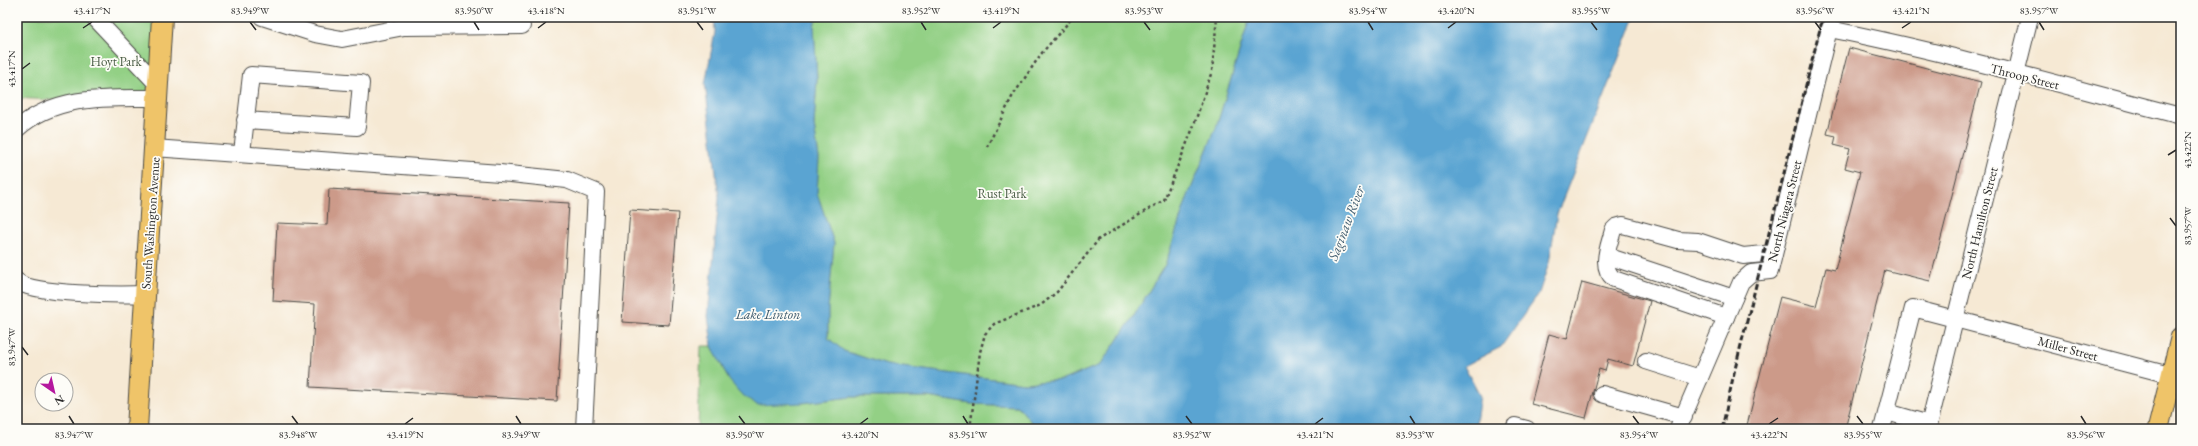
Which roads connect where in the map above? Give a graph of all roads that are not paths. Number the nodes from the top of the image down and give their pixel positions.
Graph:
1 (114, 17) edge
2 (162, 17) edge
3 (262, 17) edge
4 (2030, 17) edge
5 (96, 19) edge
6 (522, 26) dead end
7 (1870, 37) joint
8 (2016, 73) junction
9 (158, 92) junction
10 (2181, 116) edge
11 (245, 120) junction
12 (17, 129) edge
13 (154, 148) junction
14 (242, 153) junction
15 (1774, 253) junction
16 (1607, 256) junction
17 (17, 280) edge
18 (145, 294) junction
19 (1734, 298) junction
20 (1726, 317) junction
21 (1955, 318) junction
22 (2181, 337) edge
23 (1646, 361) dead end
24 (2176, 377) edge
25 (1700, 378) junction
26 (1602, 394) dead end
27 (1887, 412) junction
28 (1681, 423) edge
29 (1928, 426) edge
30 (137, 429) edge
31 (584, 429) edge
32 (1882, 429) edge
33 (2158, 429) edge

1 - 5 street
2 - 9 main road, South Washington Avenue
3 - 6 street
4 - 8 street, North Hamilton Street
5 - 9 street
7 - 8 street, Throop Street
7 - 15 street, North Niagara Street
8 - 10 street, Throop Street
8 - 21 street, North Hamilton Street
9 - 12 street
9 - 13 main road, South Washington Avenue
11 - 11 street
11 - 14 street
13 - 14 street
13 - 18 main road, South Washington Avenue
14 - 31 street
15 - 16 street
15 - 19 street, North Niagara Street
16 - 19 street
16 - 20 street
17 - 18 street
18 - 30 main road, South Washington Avenue
19 - 20 street, North Niagara Street
20 - 25 street, North Niagara Street
21 - 24 street, Miller Street
21 - 27 street, Miller Street
21 - 29 street, North Hamilton Street
22 - 24 main road
23 - 25 street
24 - 33 main road
25 - 28 street, North Niagara Street
26 - 28 street
27 - 29 street
27 - 32 street

